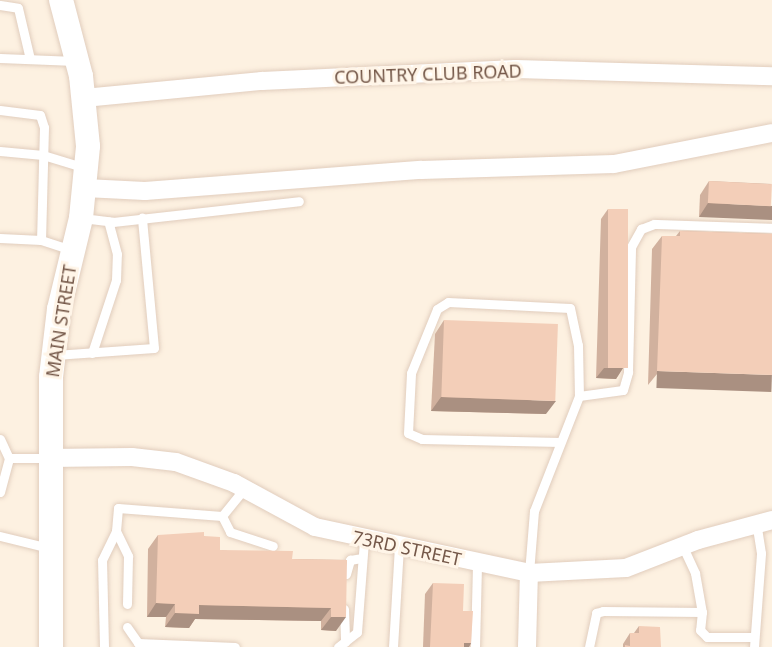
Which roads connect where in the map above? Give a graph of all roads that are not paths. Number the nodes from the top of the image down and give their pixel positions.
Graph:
1 (61, 0) edge
2 (0, 5) edge
3 (0, 58) edge
4 (30, 60) junction
5 (78, 61) junction
6 (772, 76) edge
7 (84, 98) junction
8 (0, 110) edge
9 (772, 133) edge
10 (0, 151) edge
11 (43, 155) junction
12 (86, 178) junction
13 (299, 201) dead end
14 (80, 218) junction
15 (142, 218) junction
16 (108, 221) junction
17 (772, 228) edge
18 (0, 238) edge
19 (41, 240) junction
20 (74, 250) junction
21 (92, 352) junction
22 (52, 355) junction
23 (579, 396) junction
24 (0, 439) edge
25 (560, 442) junction
26 (9, 458) junction
27 (49, 458) junction
28 (244, 489) junction
29 (0, 492) edge
30 (222, 516) junction
31 (764, 521) edge
32 (116, 531) junction
33 (0, 536) edge
34 (273, 546) dead end
35 (398, 546) junction
36 (683, 547) junction
37 (51, 549) junction
38 (362, 549) junction
39 (477, 563) junction
40 (528, 573) junction
41 (345, 589) edge
42 (344, 600) edge
43 (127, 604) dead end
44 (702, 612) junction
45 (127, 627) dead end
46 (731, 642) edge
47 (754, 642) edge
48 (137, 645) edge
49 (342, 645) edge
50 (51, 647) edge
51 (104, 647) edge
52 (235, 647) edge
53 (393, 647) edge
54 (475, 647) edge
55 (527, 647) edge
56 (589, 647) edge

1 - 5 main road, MAIN STREET
2 - 4 lane
3 - 4 lane
4 - 5 lane
5 - 7 main road, MAIN STREET
6 - 7 street, COUNTRY CLUB ROAD
7 - 12 main road, MAIN STREET
8 - 11 lane
9 - 12 street
10 - 11 lane
11 - 12 lane
11 - 19 lane
12 - 14 main road, MAIN STREET
13 - 15 lane
14 - 16 lane
14 - 20 main road, MAIN STREET
15 - 16 lane
15 - 21 lane
16 - 21 lane
17 - 23 lane
18 - 19 lane
19 - 20 lane
20 - 22 main road, MAIN STREET
21 - 22 lane
22 - 27 main road, MAIN STREET
23 - 25 lane
23 - 25 lane
24 - 26 lane
25 - 40 lane
26 - 27 lane
26 - 29 lane
27 - 28 street, 73RD STREET
27 - 37 main road, MAIN STREET
28 - 30 lane
28 - 38 street, 73RD STREET
30 - 32 lane
30 - 34 lane
31 - 36 street, 73RD STREET
31 - 47 lane
32 - 43 lane
32 - 51 lane
33 - 37 lane
35 - 38 street, 73RD STREET
35 - 39 street, 73RD STREET
35 - 53 lane
36 - 40 street, 73RD STREET
36 - 44 lane
37 - 50 main road, MAIN STREET
38 - 41 lane
38 - 49 lane
39 - 40 street, 73RD STREET
39 - 54 lane
40 - 55 street
42 - 49 lane
44 - 46 lane
44 - 56 lane
45 - 48 lane
46 - 47 lane
48 - 52 lane

